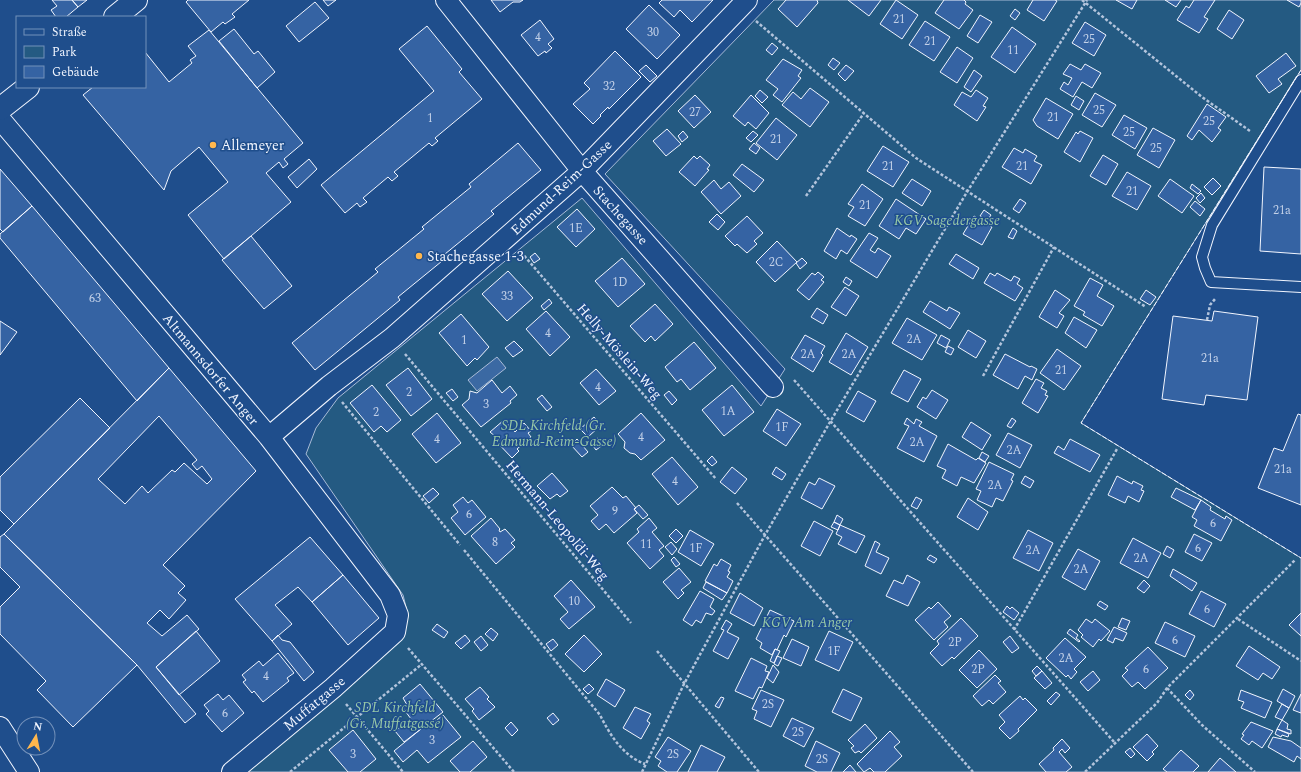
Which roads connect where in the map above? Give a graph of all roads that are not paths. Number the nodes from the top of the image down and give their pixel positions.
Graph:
1 (136, 0) edge
2 (446, 0) edge
3 (744, 4) edge
4 (116, 16) edge
5 (1301, 80) edge
6 (27, 88) edge
7 (0, 110) edge
8 (0, 119) edge
9 (582, 171) junction
10 (1301, 288) edge
11 (773, 387) road end
12 (269, 437) junction
13 (395, 632) joint
14 (0, 727) edge
15 (29, 772) edge
16 (232, 772) edge

1 - 4 main road
2 - 9 street, Stachegasse
3 - 9 street, Edmund-Reim-Gasse
5 - 10 lane
6 - 7 main road
8 - 12 street, Altmannsdorfer Anger
9 - 11 street, Stachegasse
9 - 12 street, Edmund-Reim-Gasse
12 - 13 street, Altmannsdorfer Anger
13 - 16 street, Muffatgasse
14 - 15 street

